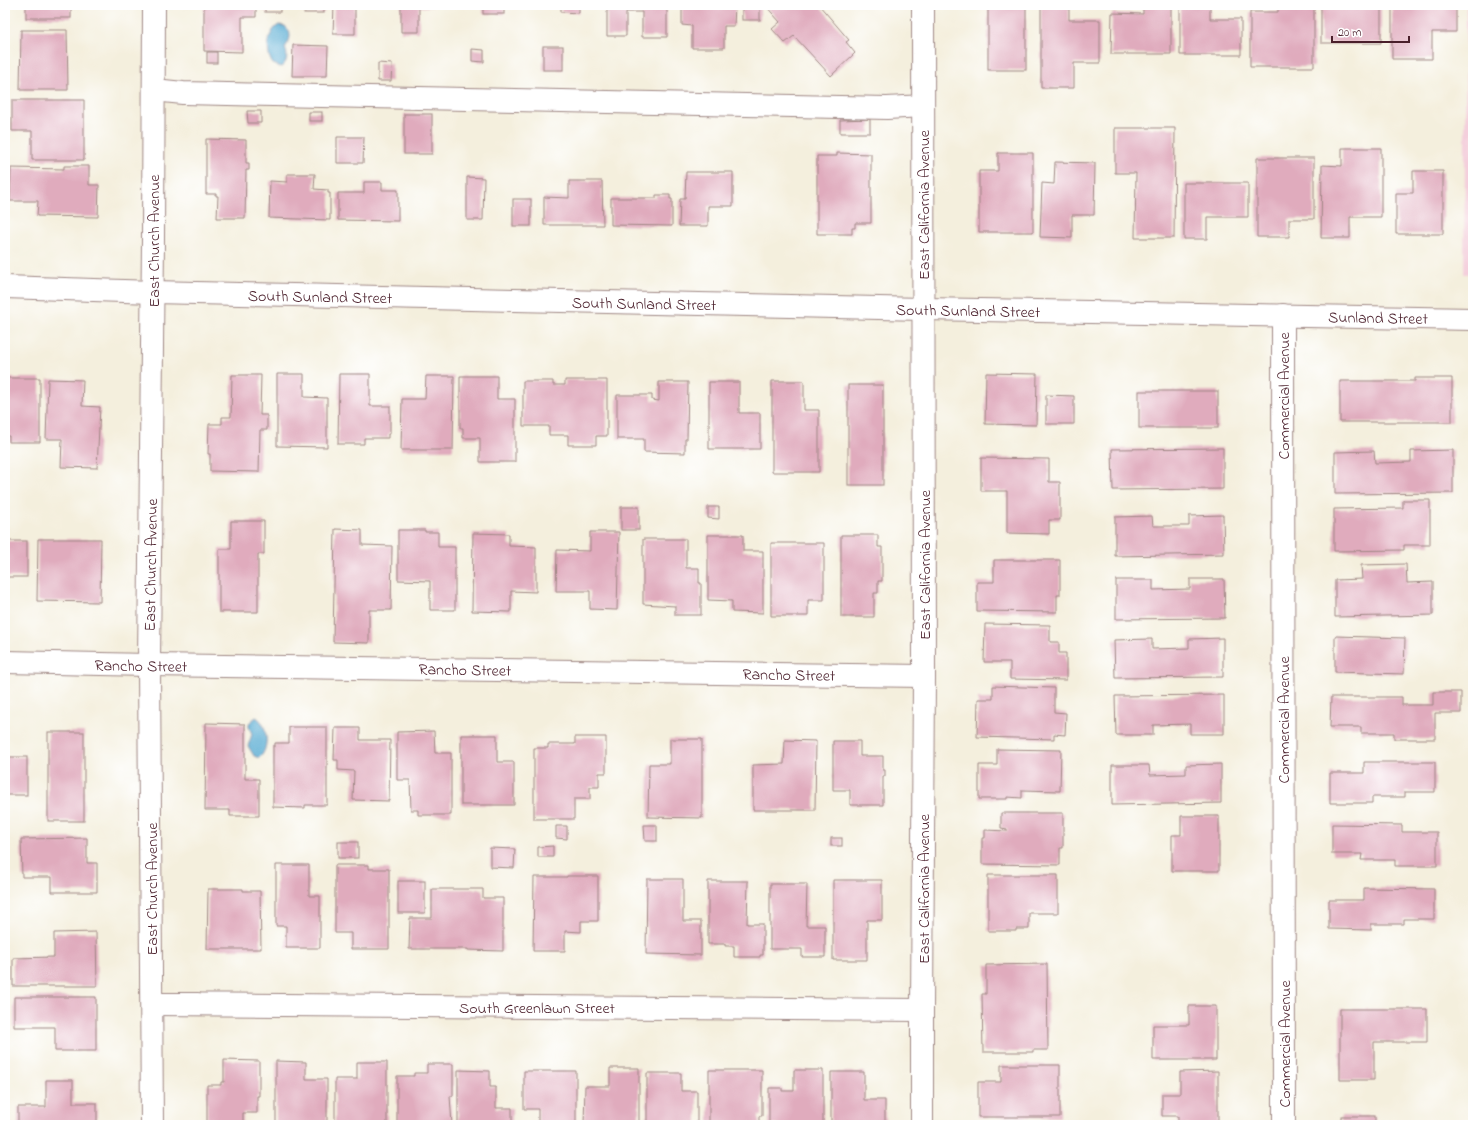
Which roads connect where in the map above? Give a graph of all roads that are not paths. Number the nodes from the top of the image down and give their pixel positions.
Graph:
1 (154, 5) edge
2 (923, 5) edge
3 (154, 90) junction
4 (923, 106) junction
5 (5, 287) edge
6 (153, 292) junction
7 (923, 309) junction
8 (1283, 315) junction
9 (1473, 319) edge
10 (5, 662) edge
11 (149, 665) junction
12 (924, 676) junction
13 (152, 1004) junction
14 (922, 1010) junction
15 (152, 1125) edge
16 (922, 1125) edge
17 (1284, 1125) edge

1 - 3 street, East Church Avenue
2 - 4 street, East California Avenue
3 - 4 street
3 - 6 street, East Church Avenue
4 - 7 street, East California Avenue
5 - 6 street, South Sunland Street
6 - 7 street, South Sunland Street
6 - 11 street, East Church Avenue
7 - 8 street, South Sunland Street
7 - 12 street, East California Avenue
8 - 9 street, Sunland Street
8 - 17 street, Commercial Avenue
10 - 11 street, Rancho Street
11 - 12 street, Rancho Street
11 - 13 street, East Church Avenue
12 - 14 street, East California Avenue
13 - 14 street, South Greenlawn Street
13 - 15 street, East Church Avenue
14 - 16 street, East California Avenue

